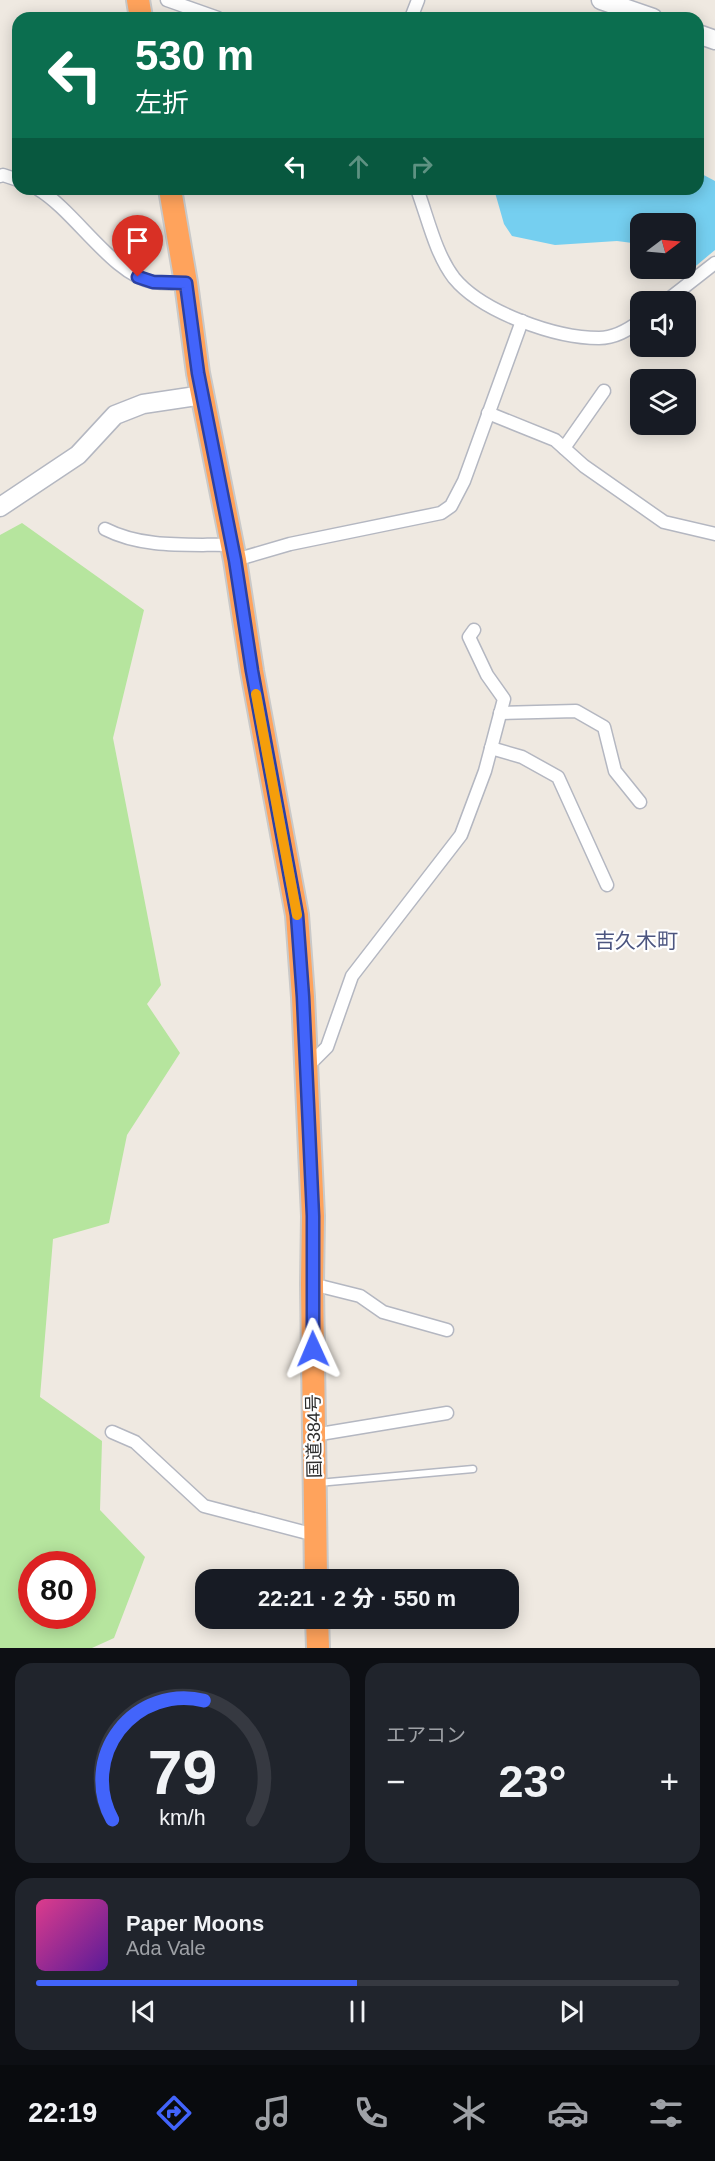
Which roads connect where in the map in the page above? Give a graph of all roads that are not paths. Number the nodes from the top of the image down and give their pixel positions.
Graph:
1 (167, 0) edge
2 (601, 0) edge
3 (201, 12) edge
4 (636, 12) edge
5 (45, 195) edge
6 (171, 195) edge
7 (419, 195) edge
8 (715, 263) edge
9 (186, 283) junction
10 (679, 291) edge
11 (522, 321) junction
12 (630, 329) edge
13 (604, 391) dead end
14 (203, 395) junction
15 (488, 413) junction
16 (564, 448) junction
17 (1, 503) edge
18 (105, 529) dead end
19 (715, 534) edge
20 (234, 552) junction
21 (474, 630) dead end
22 (500, 713) junction
23 (491, 748) junction
24 (640, 802) dead end
25 (607, 885) dead end
26 (306, 1068) junction
27 (312, 1284) junction
28 (447, 1330) dead end
29 (447, 1413) dead end
30 (112, 1432) dead end
31 (314, 1435) junction
32 (472, 1469) dead end
33 (315, 1483) junction
34 (315, 1535) junction
35 (316, 1569) edge
36 (317, 1629) edge
37 (318, 1648) edge

1 - 3 street
2 - 4 street
5 - 9 street
6 - 9 highway, 国道384号
7 - 11 street
8 - 10 street
9 - 14 highway, 国道384号
11 - 12 street
11 - 15 street
13 - 16 street
14 - 17 street
14 - 20 highway, 国道384号
15 - 16 street
15 - 20 street
16 - 19 street
18 - 20 street
20 - 26 highway, 国道384号
21 - 22 street
22 - 23 street
22 - 24 street
23 - 25 street
23 - 26 street
26 - 27 highway, 国道384号
27 - 28 street
27 - 31 highway, 国道384号
29 - 31 street
30 - 34 street
31 - 33 highway, 国道384号
32 - 33 lane
33 - 34 highway, 国道384号
34 - 35 highway, 国道384号
36 - 37 highway

